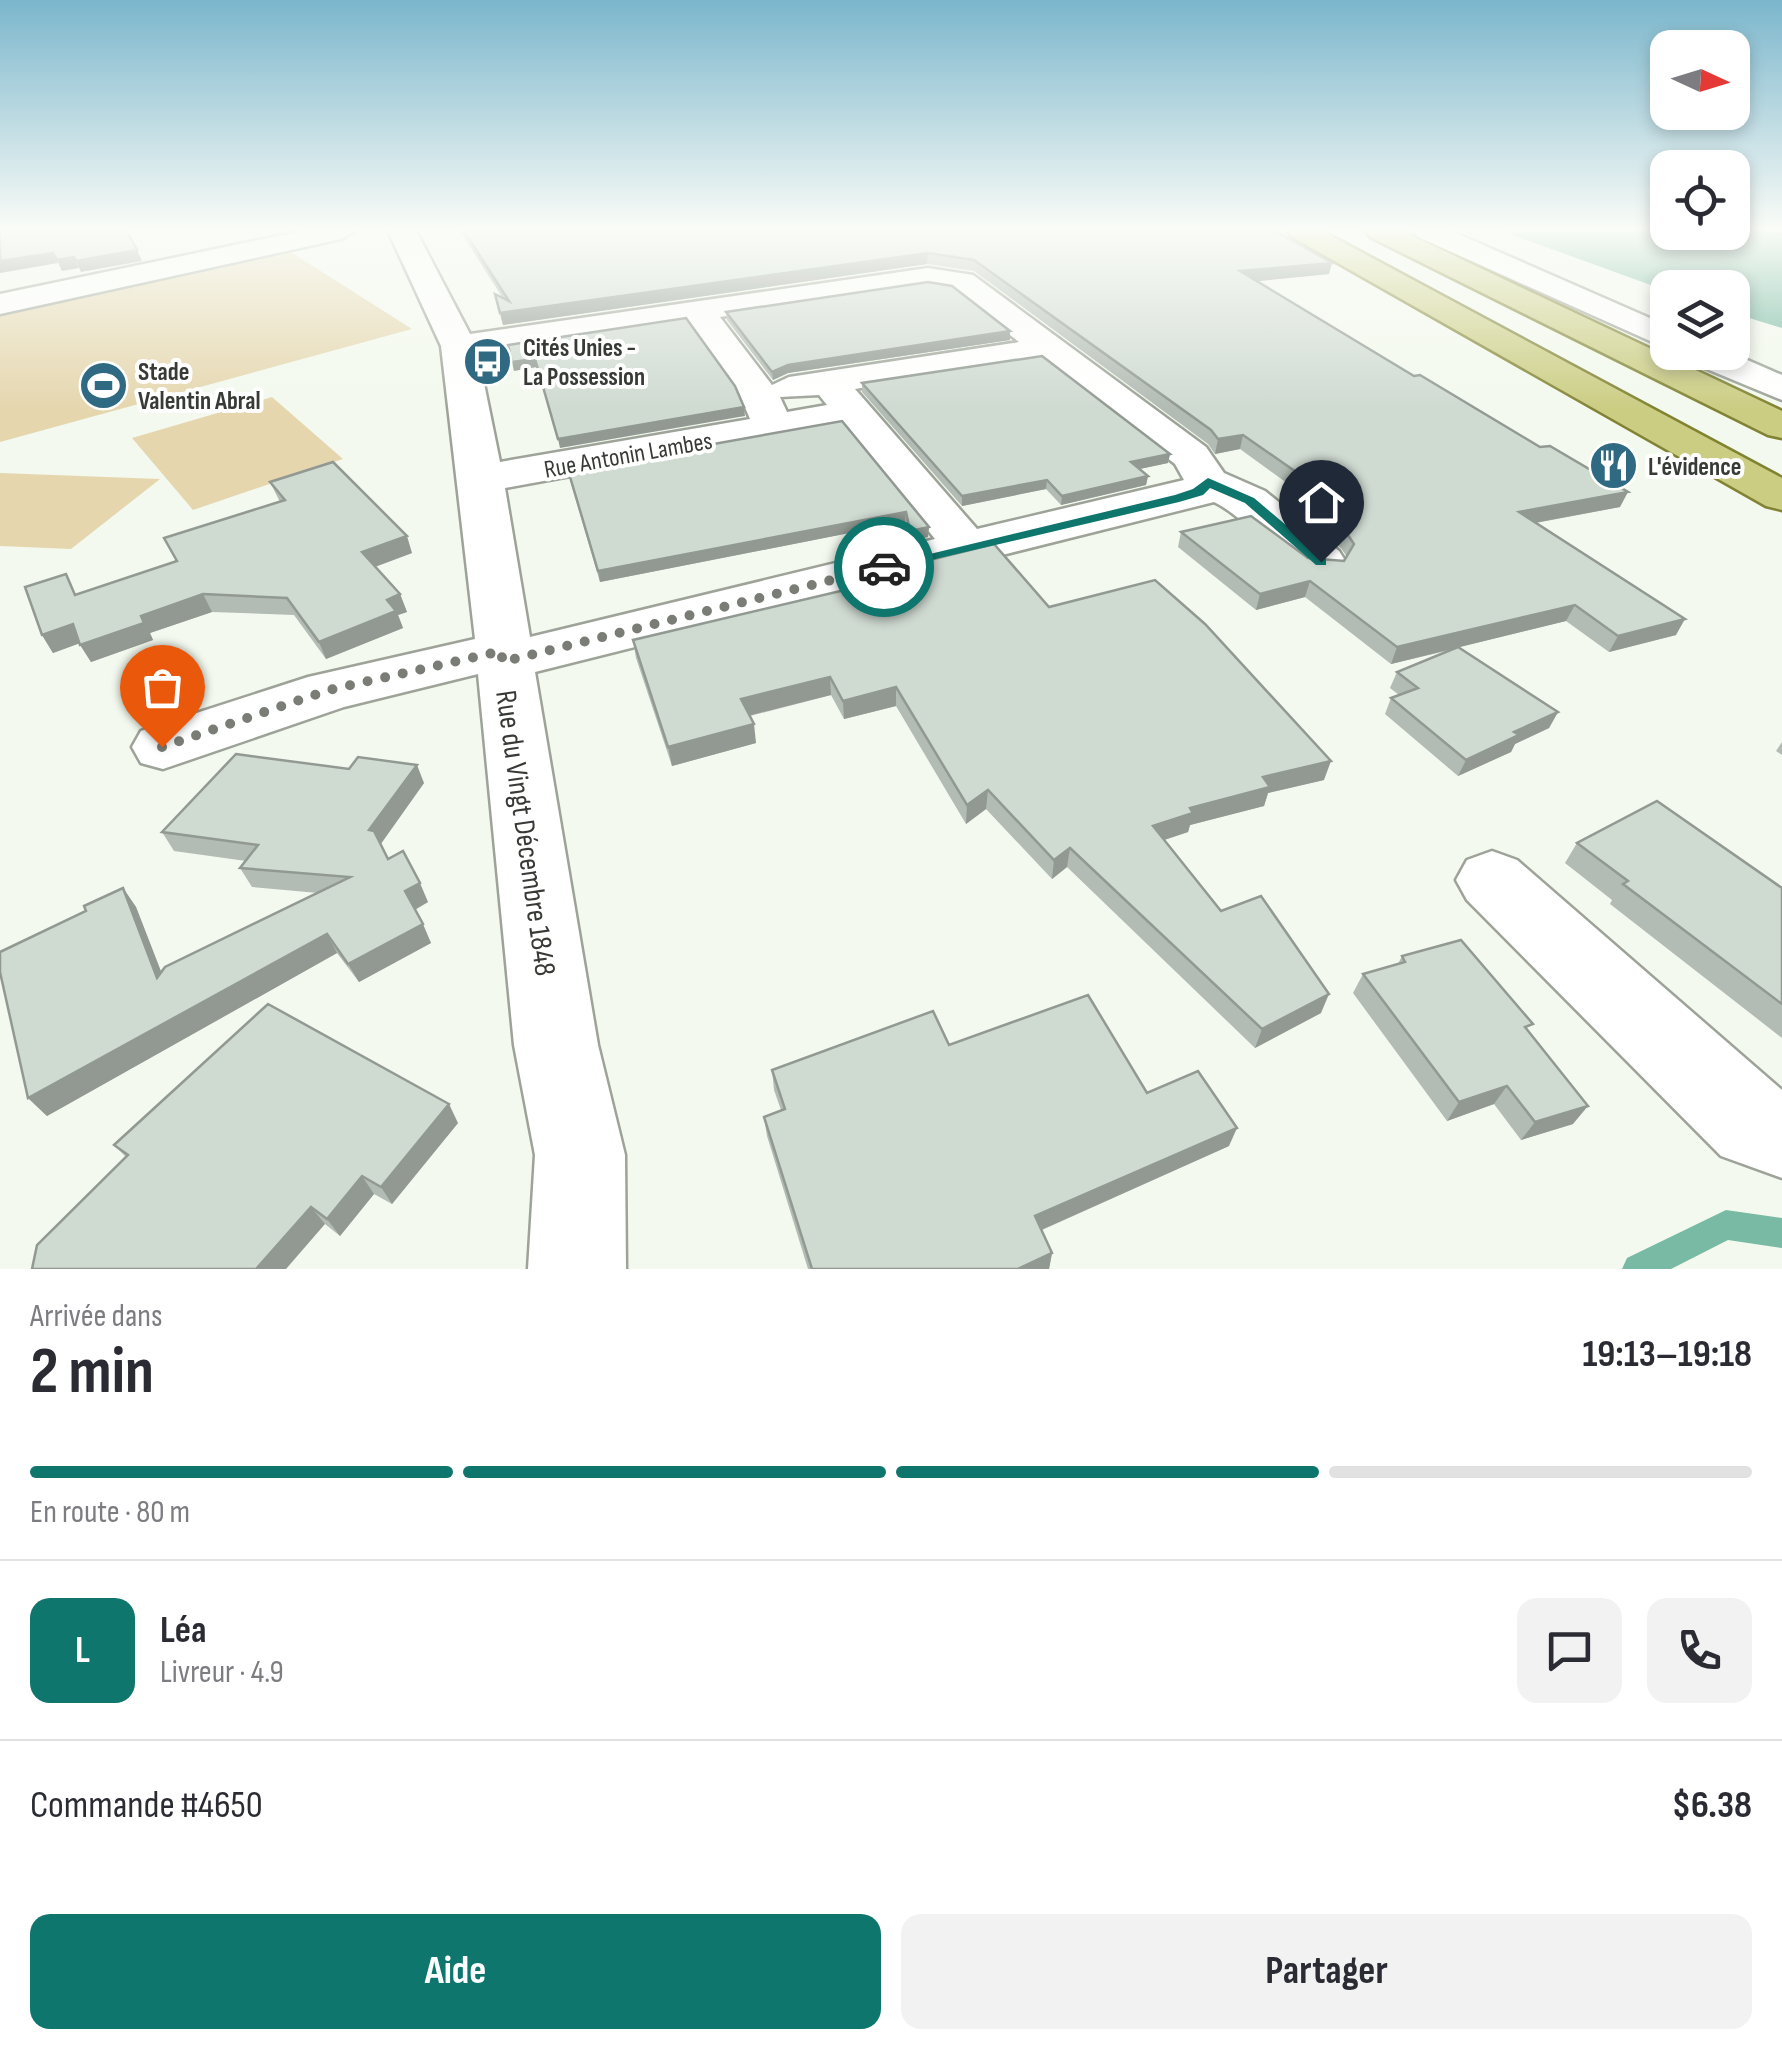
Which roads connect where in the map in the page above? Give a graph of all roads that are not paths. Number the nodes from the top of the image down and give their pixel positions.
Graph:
1 (64, 290) edge
2 (431, 290) edge
3 (832, 290) edge
4 (973, 290) edge
5 (1409, 290) edge
6 (1463, 290) edge
7 (1502, 290) edge
8 (1560, 290) edge
9 (0, 304) edge
10 (696, 309) junction
11 (1650, 331) edge
12 (458, 346) junction
13 (1048, 348) junction
14 (1739, 370) edge
15 (1782, 389) edge
16 (840, 398) junction
17 (766, 410) junction
18 (1782, 426) edge
19 (1782, 452) edge
20 (481, 479) junction
21 (1208, 482) junction
22 (1782, 496) edge
23 (966, 546) junction
24 (1321, 562) edge
25 (502, 656) junction
26 (162, 747) dead end
27 (1492, 880) dead end
28 (1782, 1134) edge
29 (577, 1269) edge

1 - 9 street
2 - 12 street, Rue du Vingt Décembre 1848
3 - 10 street
4 - 13 street
5 - 22 main road
6 - 19 main road
7 - 18 main road
8 - 11 street
10 - 12 street
10 - 17 street
12 - 20 street, Rue du Vingt Décembre 1848
13 - 16 street, Rue Antonin Lambes
13 - 21 street
14 - 15 street
16 - 17 street, Rue Antonin Lambes
16 - 23 street
17 - 20 street, Rue Antonin Lambes
20 - 25 street, Rue du Vingt Décembre 1848
21 - 23 street
21 - 24 street
23 - 25 street
25 - 26 street
25 - 29 street, Rue du Vingt Décembre 1848
27 - 28 street

